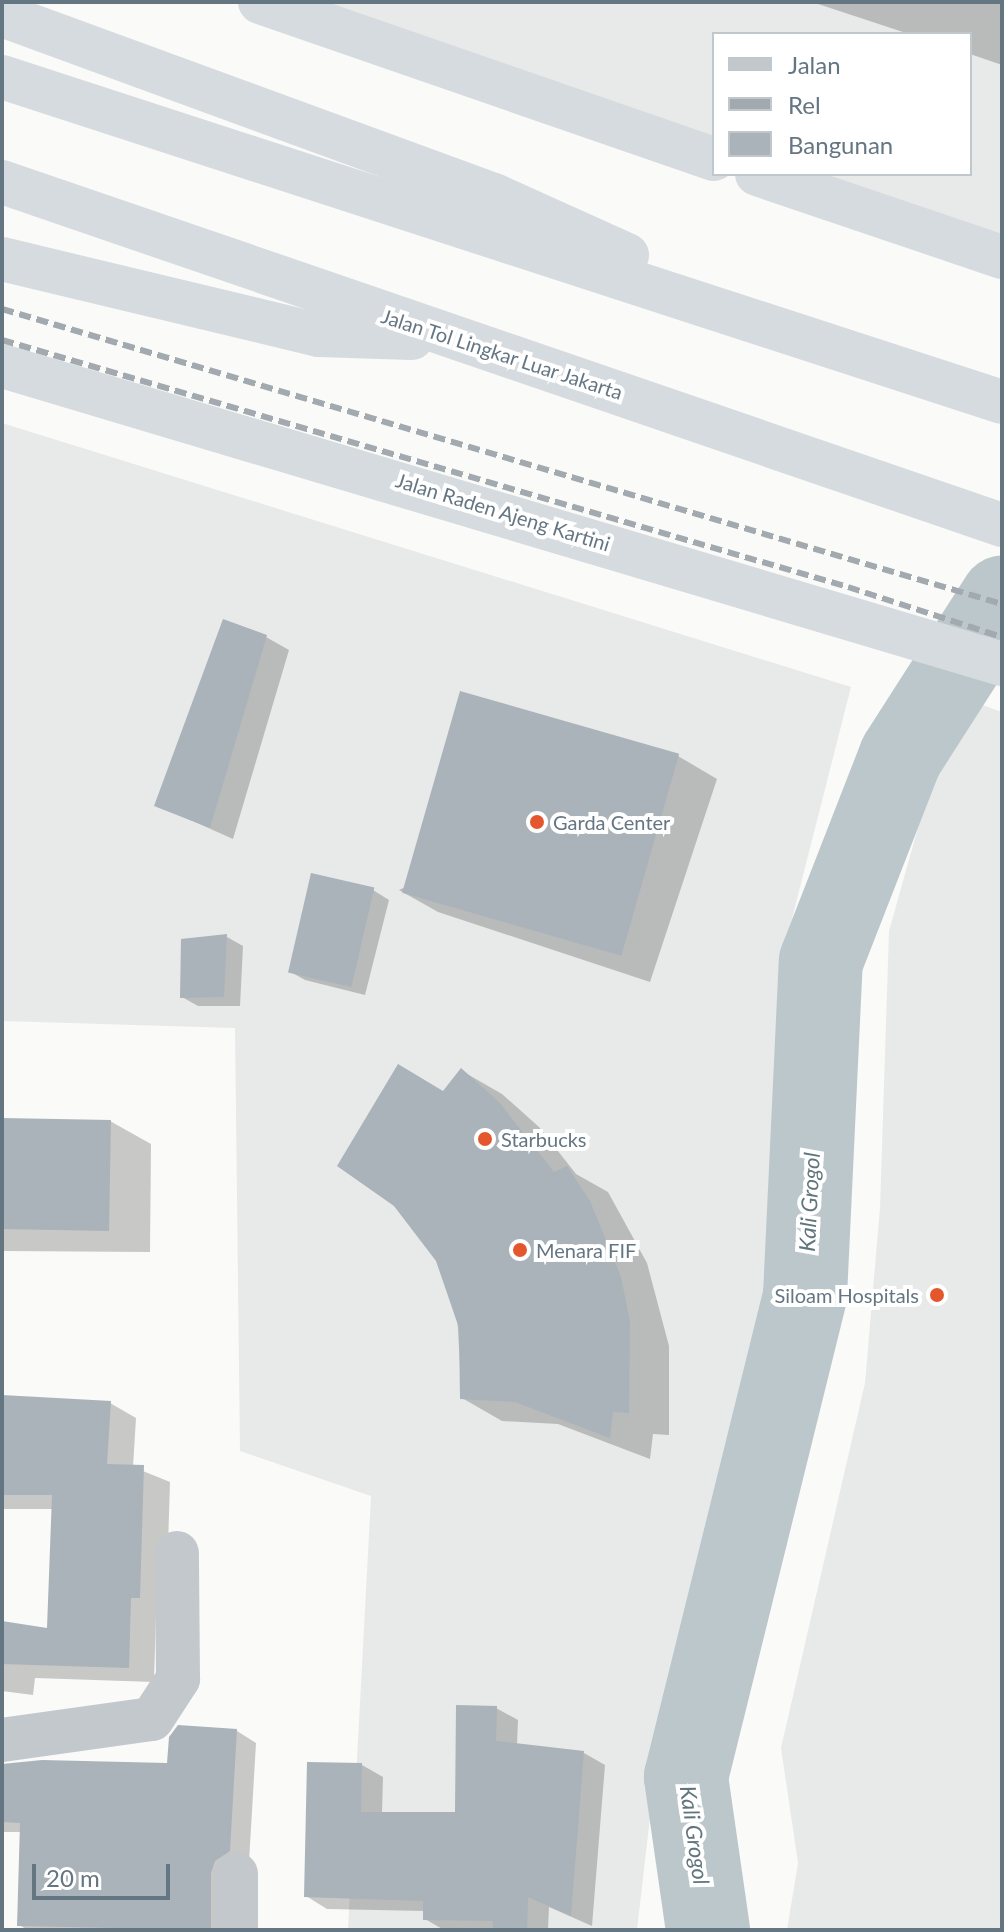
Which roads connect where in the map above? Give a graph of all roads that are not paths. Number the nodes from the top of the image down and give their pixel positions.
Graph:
1 (260, 2) edge
2 (2, 15) edge
3 (2, 77) edge
4 (712, 158) edge
5 (763, 176) edge
6 (2, 182) edge
7 (1002, 257) edge
8 (2, 259) edge
9 (454, 339) junction
10 (818, 340) junction
11 (2, 366) edge
12 (994, 399) edge
13 (1002, 525) edge
14 (1002, 664) edge
15 (177, 1553) dead end
16 (2, 1740) edge
17 (236, 1874) dead end
18 (236, 1930) edge

1 - 4 highway
2 - 10 highway
3 - 10 highway
5 - 7 highway
6 - 9 highway, Jalan Tol Lingkar Luar Jakarta
8 - 9 highway
9 - 13 highway, Jalan Tol Lingkar Luar Jakarta
10 - 12 highway
11 - 14 highway, Jalan Raden Ajeng Kartini
15 - 16 street
17 - 18 street

